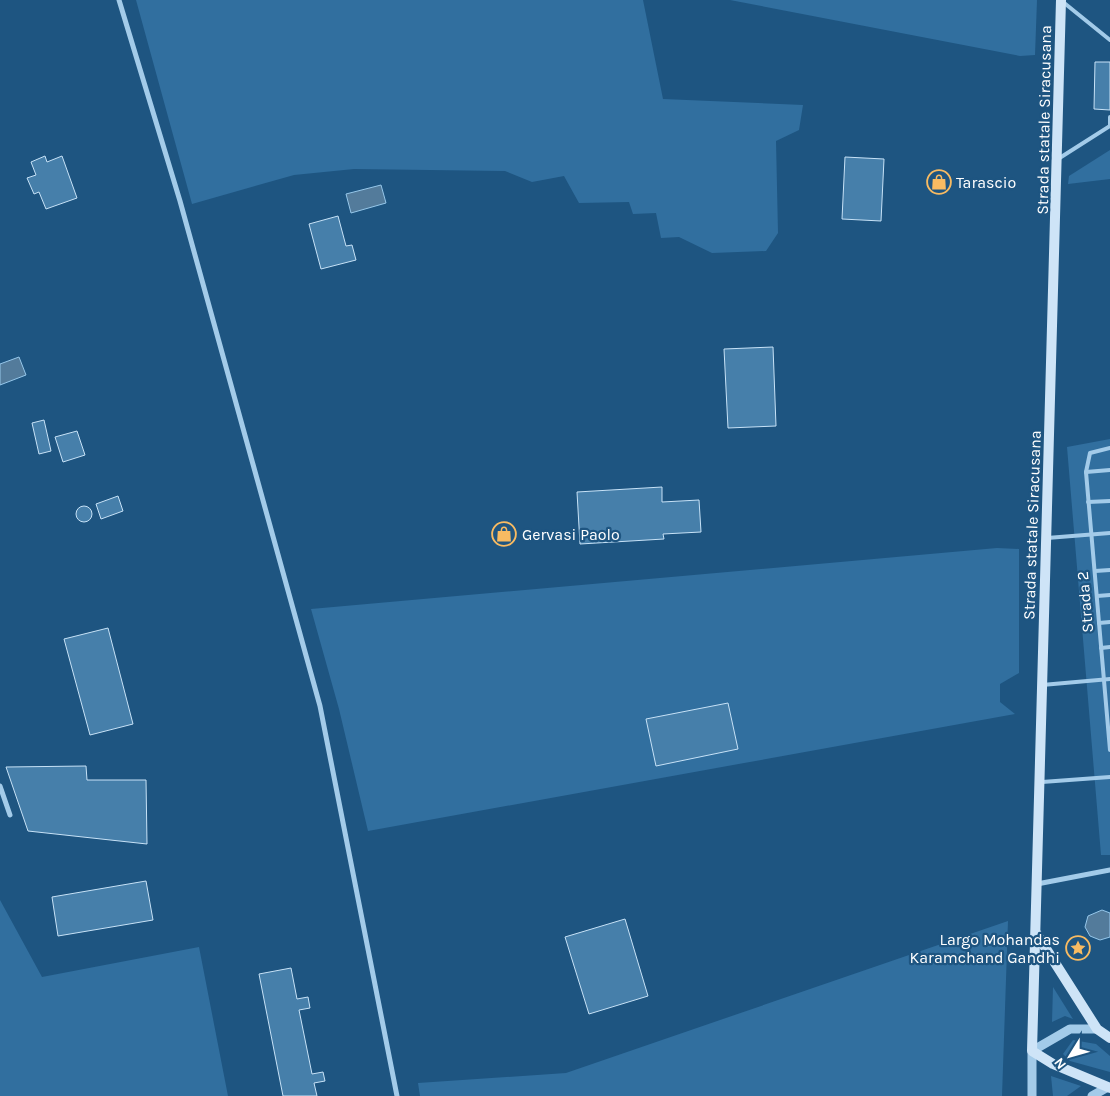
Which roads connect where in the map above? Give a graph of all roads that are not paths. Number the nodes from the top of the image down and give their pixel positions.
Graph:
1 (118, 0) edge
2 (1061, 0) edge
3 (1110, 40) edge
4 (1110, 117) edge
5 (1058, 159) junction
6 (1110, 448) edge
7 (1110, 470) edge
8 (1086, 472) junction
9 (1110, 500) edge
10 (1088, 502) junction
11 (1110, 533) edge
12 (1092, 534) junction
13 (1047, 538) junction
14 (1110, 570) edge
15 (1094, 571) junction
16 (1110, 595) edge
17 (1096, 596) junction
18 (1110, 622) edge
19 (1099, 623) junction
20 (1110, 647) edge
21 (1101, 648) junction
22 (1104, 680) junction
23 (1110, 680) edge
24 (1042, 685) junction
25 (1109, 722) edge
26 (1110, 750) edge
27 (1110, 776) edge
28 (1039, 782) junction
29 (0, 786) edge
30 (10, 815) dead end
31 (1110, 870) edge
32 (1036, 884) junction
33 (1036, 933) junction
34 (1097, 1029) junction
35 (1110, 1038) edge
36 (1032, 1051) junction
37 (1109, 1088) edge
38 (397, 1096) edge
39 (1032, 1096) edge
40 (1092, 1096) edge

1 - 38 street
2 - 3 lane
2 - 5 main road, Strada statale Siracusana
4 - 5 lane
5 - 13 main road, Strada statale Siracusana
6 - 8 lane, Strada 2
7 - 8 lane
8 - 10 lane, Strada 2
9 - 10 lane
10 - 12 lane, Strada 2
11 - 12 lane
12 - 13 lane
12 - 15 lane, Strada 2
13 - 24 main road, Strada statale Siracusana
14 - 15 lane
15 - 17 lane, Strada 2
16 - 17 lane
17 - 19 lane, Strada 2
18 - 19 lane
19 - 21 lane, Strada 2
20 - 21 lane
21 - 22 lane, Strada 2
22 - 23 lane
22 - 24 lane
22 - 25 lane, Strada 2
24 - 28 main road, Strada statale Siracusana
25 - 26 lane, Strada 2
27 - 28 lane
28 - 32 main road, Strada statale Siracusana
29 - 30 street
31 - 32 street
32 - 33 main road, Strada statale Siracusana
33 - 34 main road
33 - 36 main road, Strada statale Siracusana
34 - 35 main road
34 - 36 street
36 - 37 main road
36 - 39 street
37 - 40 street

